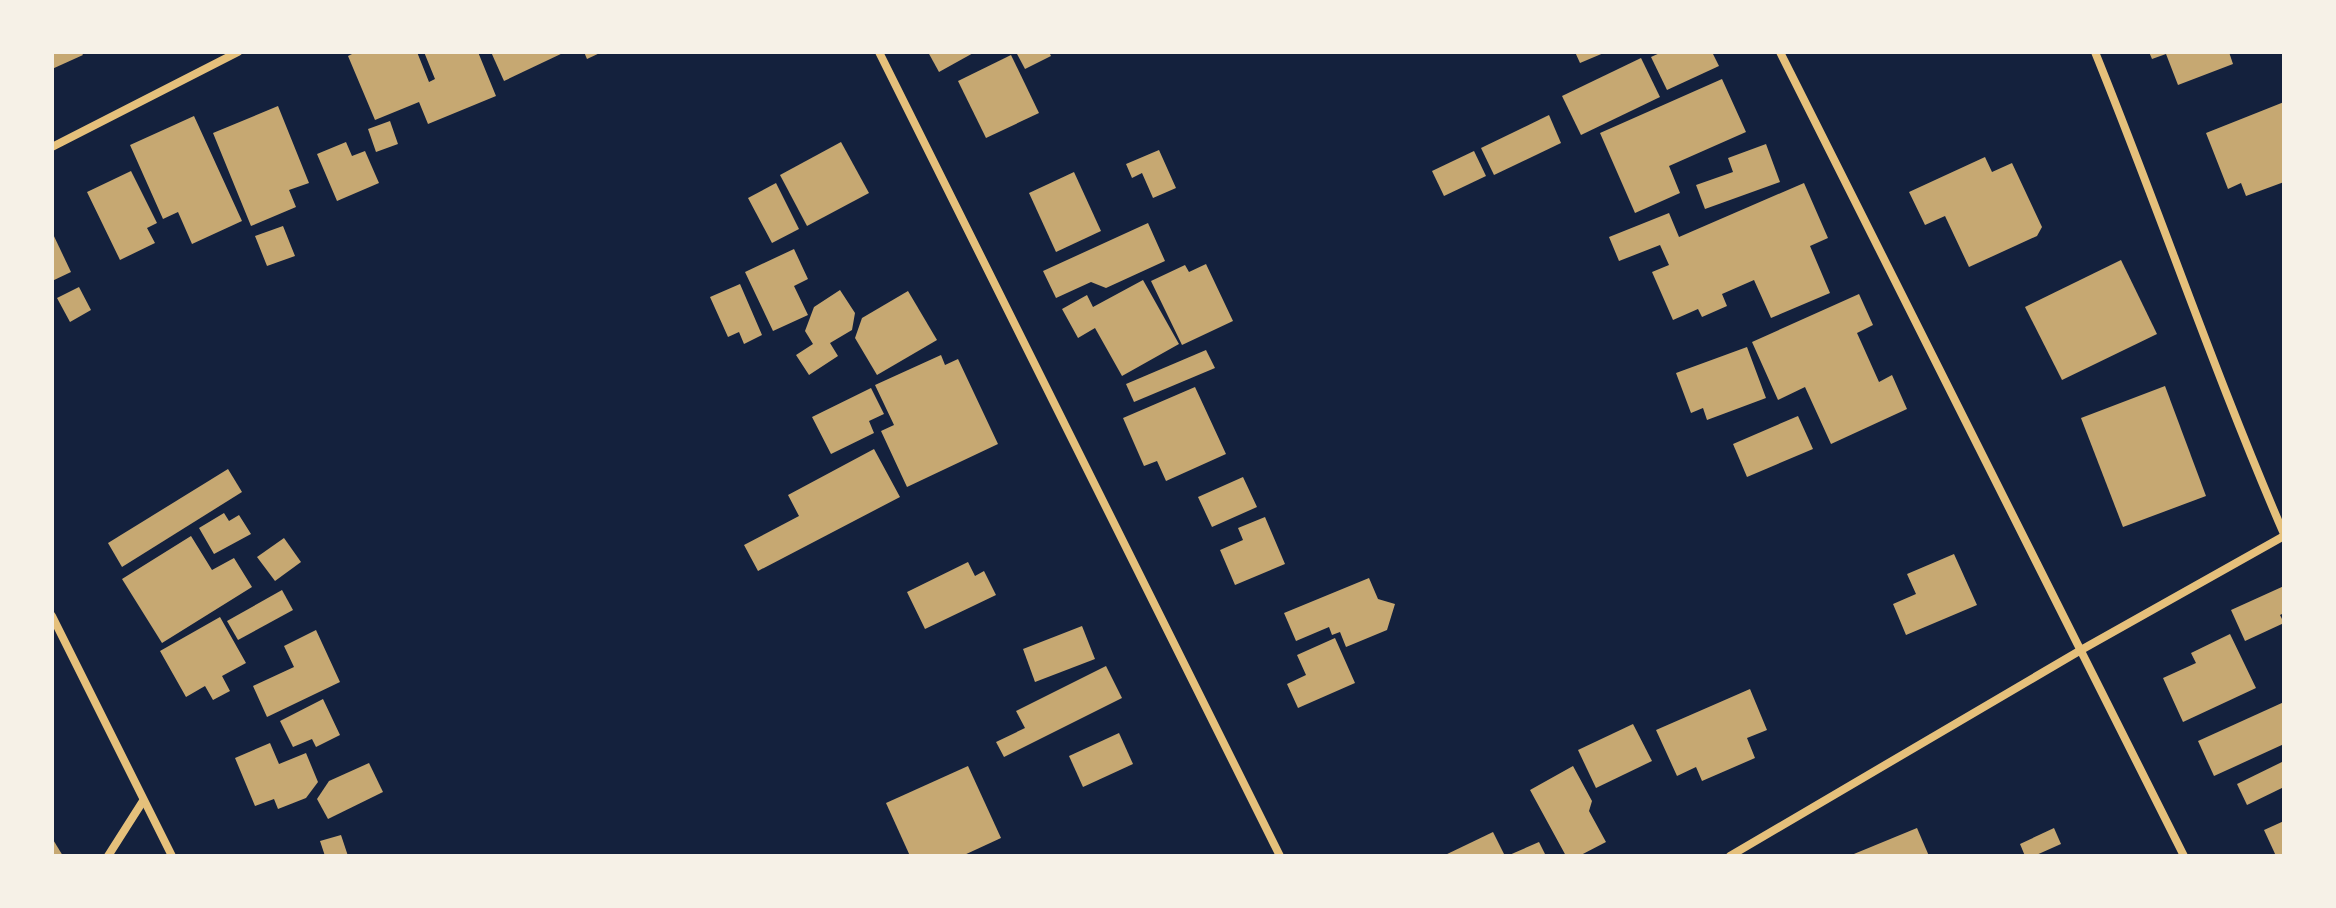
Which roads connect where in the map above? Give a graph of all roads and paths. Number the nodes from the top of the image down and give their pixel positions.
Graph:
1 (238, 52) edge
2 (879, 52) edge
3 (1780, 52) edge
4 (2095, 52) edge
5 (52, 147) edge
6 (2284, 535) edge
7 (52, 616) edge
8 (2081, 650) junction
9 (143, 801) junction
10 (108, 856) edge
11 (172, 856) edge
12 (1280, 856) edge
13 (1730, 856) edge
14 (2184, 856) edge

1 - 5 street
2 - 12 street
3 - 8 street
4 - 6 street
6 - 8 street
7 - 9 street
8 - 13 street
8 - 14 street
9 - 10 street
9 - 11 street

